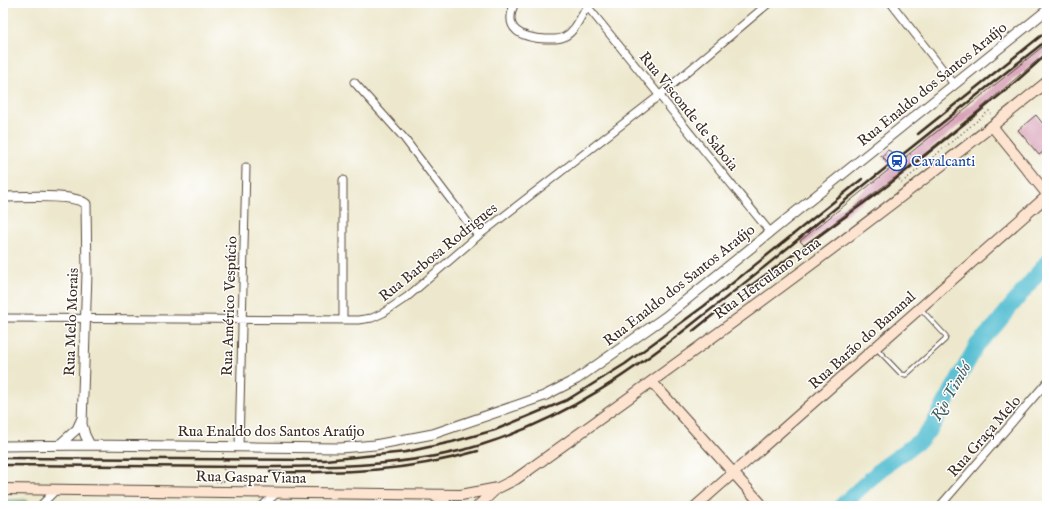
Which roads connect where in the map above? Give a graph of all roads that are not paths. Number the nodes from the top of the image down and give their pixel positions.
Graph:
1 (515, 3) edge
2 (770, 3) edge
3 (891, 3) edge
4 (588, 4) edge
5 (1047, 10) edge
6 (354, 82) dead end
7 (1047, 82) edge
8 (954, 84) junction
9 (660, 95) junction
10 (995, 124) junction
11 (246, 167) dead end
12 (343, 180) dead end
13 (1047, 195) edge
14 (3, 197) edge
15 (770, 232) junction
16 (478, 236) junction
17 (920, 308) junction
18 (3, 318) edge
19 (85, 318) junction
20 (242, 320) junction
21 (343, 320) junction
22 (876, 347) junction
23 (652, 382) junction
24 (1047, 382) edge
25 (82, 418) junction
26 (59, 445) junction
27 (90, 445) junction
28 (3, 446) edge
29 (239, 447) junction
30 (734, 473) junction
31 (498, 488) junction
32 (3, 489) edge
33 (56, 490) junction
34 (277, 493) junction
35 (433, 495) junction
36 (40, 506) edge
37 (262, 506) edge
38 (449, 506) edge
39 (478, 506) edge
40 (696, 506) edge
41 (762, 506) edge
42 (940, 506) edge

1 - 4 street
2 - 9 street, Rua Barbosa Rodrigues
3 - 8 street
4 - 9 street, Rua Visconde de Saboia
5 - 8 street, Rua Enaldo dos Santos Araújo
6 - 16 street
7 - 10 main road, Rua Herculano Pena
8 - 15 street, Rua Enaldo dos Santos Araújo
9 - 15 street, Rua Visconde de Saboia
9 - 16 street, Rua Barbosa Rodrigues
10 - 13 main road
10 - 23 main road, Rua Herculano Pena
11 - 20 street, Rua Américo Vespúcio
12 - 21 street
13 - 17 main road, Rua Barão do Bananal
14 - 19 street, Rua Melo Morais
15 - 29 street, Rua Enaldo dos Santos Araújo
16 - 21 street, Rua Barbosa Rodrigues
17 - 22 main road, Rua Barão do Bananal
17 - 22 lane
18 - 19 street, Rua Barbosa Rodrigues
19 - 20 street, Rua Barbosa Rodrigues
19 - 25 street, Rua Melo Morais
20 - 21 street, Rua Barbosa Rodrigues
20 - 29 street, Rua Américo Vespúcio
22 - 30 main road, Rua Barão do Bananal
23 - 30 main road
23 - 31 main road, Rua Herculano Pena
24 - 42 street, Rua Graça Melo
25 - 26 street
25 - 27 street, Rua Melo Morais
26 - 27 street, Rua Enaldo dos Santos Araújo
26 - 28 street, Rua Enaldo dos Santos Araújo
27 - 29 street, Rua Enaldo dos Santos Araújo
30 - 40 main road, Rua Barão do Bananal
30 - 41 main road
31 - 35 main road, Rua Gaspar Viana
31 - 39 main road
32 - 33 main road, Rua Gaspar Viana
33 - 34 main road, Rua Gaspar Viana
33 - 36 street
34 - 35 main road, Rua Gaspar Viana
34 - 37 street
35 - 38 main road

